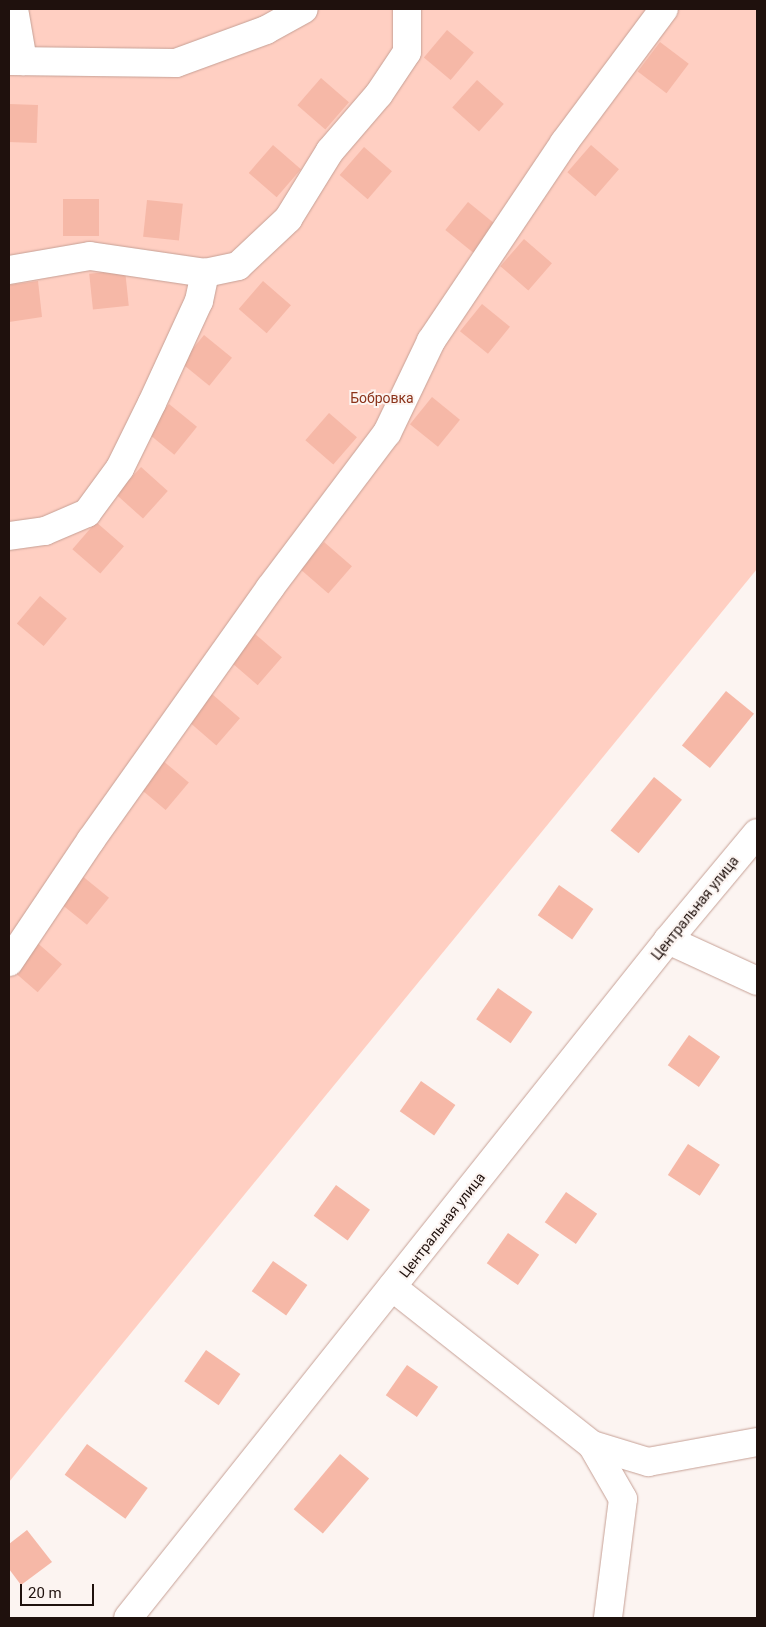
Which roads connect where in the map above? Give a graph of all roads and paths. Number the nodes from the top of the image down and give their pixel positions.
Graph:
1 (14, 9) edge
2 (304, 9) edge
3 (408, 9) edge
4 (664, 9) edge
5 (16, 61) edge
6 (9, 270) edge
7 (205, 273) junction
8 (9, 536) edge
9 (757, 833) edge
10 (668, 940) junction
11 (9, 962) edge
12 (757, 981) edge
13 (392, 1287) junction
14 (757, 1442) edge
15 (592, 1445) junction
16 (128, 1618) edge
17 (608, 1618) edge

1 - 5 street
2 - 5 street
3 - 7 street
4 - 11 street
6 - 7 street
7 - 8 street
9 - 10 street, Центральная улица
10 - 12 street
10 - 13 street, Центральная улица
13 - 15 street
13 - 16 street, Центральная улица
14 - 15 street
15 - 17 street

